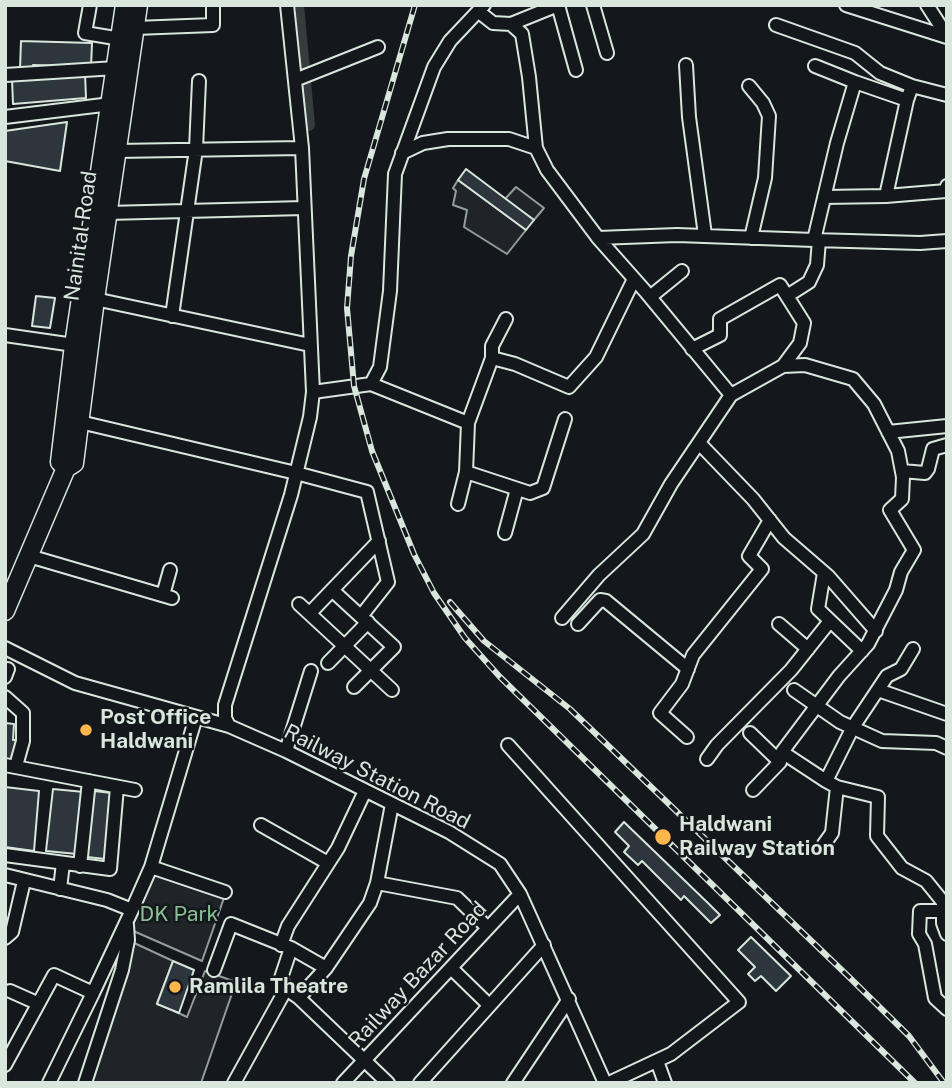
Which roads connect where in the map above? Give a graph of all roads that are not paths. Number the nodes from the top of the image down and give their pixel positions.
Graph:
1 (90, 5) edge
2 (124, 5) edge
3 (138, 5) edge
4 (213, 5) edge
5 (287, 5) edge
6 (558, 5) edge
7 (593, 5) edge
8 (846, 5) edge
9 (927, 5) edge
10 (481, 8) edge
11 (511, 24) junction
12 (776, 25) dead end
13 (128, 34) junction
14 (947, 36) edge
15 (378, 47) dead end
16 (607, 53) dead end
17 (687, 65) dead end
18 (815, 66) dead end
19 (116, 68) junction
20 (576, 70) dead end
21 (5, 75) edge
22 (295, 80) junction
23 (199, 81) dead end
24 (855, 82) junction
25 (749, 86) dead end
26 (912, 86) junction
27 (947, 95) edge
28 (907, 100) junction
29 (111, 104) junction
30 (5, 117) edge
31 (302, 148) junction
32 (536, 148) junction
33 (196, 149) junction
34 (116, 151) junction
35 (402, 153) junction
36 (947, 187) edge
37 (886, 196) junction
38 (824, 197) junction
39 (304, 208) junction
40 (189, 211) junction
41 (101, 213) junction
42 (705, 236) junction
43 (598, 238) junction
44 (751, 238) junction
45 (816, 240) junction
46 (947, 241) edge
47 (682, 271) dead end
48 (634, 279) junction
49 (787, 296) junction
50 (650, 297) junction
51 (95, 299) junction
52 (172, 316) junction
53 (506, 319) dead end
54 (5, 335) edge
55 (310, 345) junction
56 (82, 347) junction
57 (692, 349) junction
58 (492, 358) junction
59 (783, 366) junction
60 (371, 384) junction
61 (313, 391) junction
62 (731, 395) junction
63 (565, 419) dead end
64 (80, 422) junction
65 (468, 424) junction
66 (947, 426) edge
67 (888, 432) junction
68 (700, 444) junction
69 (947, 445) edge
70 (65, 468) junction
71 (902, 471) junction
72 (466, 472) junction
73 (296, 473) junction
74 (517, 489) junction
75 (457, 504) dead end
76 (769, 520) junction
77 (505, 533) dead end
78 (379, 541) junction
79 (29, 556) junction
80 (170, 570) dead end
81 (824, 573) junction
82 (332, 590) junction
83 (299, 604) dead end
84 (5, 611) edge
85 (310, 613) junction
86 (562, 618) dead end
87 (365, 619) junction
88 (830, 621) junction
89 (578, 624) dead end
90 (779, 624) dead end
91 (876, 631) junction
92 (345, 646) junction
93 (5, 648) edge
94 (808, 649) junction
95 (913, 649) dead end
96 (862, 651) junction
97 (328, 663) dead end
98 (688, 669) junction
99 (311, 671) dead end
100 (369, 671) junction
101 (354, 687) dead end
102 (392, 690) dead end
103 (794, 690) dead end
104 (878, 690) junction
105 (5, 696) edge
106 (818, 704) junction
107 (947, 715) edge
108 (195, 717) junction
109 (229, 726) junction
110 (853, 727) junction
111 (750, 733) dead end
112 (687, 737) dead end
113 (508, 745) dead end
114 (947, 748) edge
115 (286, 751) junction
116 (781, 757) junction
117 (707, 759) dead end
118 (10, 765) edge
119 (89, 781) junction
120 (831, 784) junction
121 (117, 787) junction
122 (135, 790) dead end
123 (753, 790) dead end
124 (365, 791) junction
125 (392, 804) junction
126 (261, 825) dead end
127 (824, 844) dead end
128 (5, 855) edge
129 (63, 863) junction
130 (328, 863) junction
131 (80, 866) junction
132 (151, 867) junction
133 (5, 876) edge
134 (24, 881) junction
135 (377, 883) junction
136 (60, 889) junction
137 (225, 892) dead end
138 (520, 894) junction
139 (944, 911) junction
140 (130, 915) junction
141 (488, 928) junction
142 (947, 933) edge
143 (5, 938) edge
144 (544, 945) junction
145 (286, 947) junction
146 (326, 968) junction
147 (451, 968) junction
148 (214, 970) dead end
149 (286, 989) junction
150 (93, 993) junction
151 (7, 994) edge
152 (298, 997) junction
153 (569, 999) junction
154 (37, 1003) junction
155 (489, 1005) junction
156 (947, 1009) edge
157 (365, 1060) junction
158 (657, 1061) junction
159 (5, 1065) edge
160 (610, 1082) edge
161 (49, 1083) edge
162 (86, 1083) edge
163 (234, 1083) edge
164 (343, 1083) edge
165 (388, 1083) edge
166 (420, 1083) edge
167 (513, 1083) edge
168 (665, 1083) edge

1 - 13 street
2 - 13 highway, Nainital Road
3 - 13 highway, Nainital Road
4 - 13 street
5 - 22 street
6 - 11 street
6 - 20 street
7 - 16 street
8 - 14 street
9 - 14 street
10 - 11 street
10 - 35 street
11 - 32 street
12 - 26 street
13 - 19 highway, Nainital Road
13 - 34 highway, Nainital Road
15 - 22 street
17 - 42 street
18 - 24 street
19 - 21 street
19 - 29 highway, Nainital Road
22 - 31 street
23 - 33 street
24 - 28 street
24 - 38 street
25 - 44 street
26 - 27 street
26 - 28 street
28 - 37 street
29 - 30 street
29 - 41 highway, Nainital Road
31 - 33 street
31 - 39 street
32 - 35 street
32 - 43 street
33 - 34 street
33 - 40 street
34 - 41 highway, Nainital Road
35 - 60 street
36 - 37 street
37 - 38 street
38 - 45 street
39 - 40 street
39 - 55 street
40 - 41 street
40 - 52 street
41 - 51 highway, Nainital Road
41 - 56 highway, Nainital Road
42 - 43 street
42 - 44 street
43 - 48 street
44 - 45 street
45 - 46 street
45 - 49 street
47 - 50 street
48 - 50 street
48 - 58 street
49 - 57 street
49 - 59 street
50 - 57 street
51 - 52 street
51 - 56 highway, Nainital Road
52 - 55 street
53 - 58 street
54 - 56 street
55 - 61 street
56 - 64 highway, Nainital Road
56 - 70 highway, Nainital Road
57 - 62 street
58 - 65 street
59 - 62 street
59 - 67 street
60 - 61 street
60 - 65 street
61 - 73 street
62 - 68 street
63 - 74 street
64 - 70 highway, Nainital Road
64 - 73 street
65 - 72 street
66 - 67 street
67 - 71 street
68 - 76 street
68 - 86 street
69 - 71 street
70 - 79 highway, Nainital Road
71 - 91 street
72 - 74 street
72 - 75 street
73 - 78 street
73 - 109 street
74 - 77 street
76 - 81 street
76 - 98 street
78 - 82 street
78 - 87 street
79 - 80 street
79 - 84 highway, Nainital Road
81 - 88 street
81 - 91 street
82 - 85 street
82 - 87 street
83 - 85 street
85 - 92 street
87 - 92 street
87 - 100 street
88 - 94 street
88 - 96 street
89 - 98 street
90 - 94 street
91 - 96 street
92 - 97 street
92 - 100 street
93 - 108 street, Railway Station Road
94 - 117 street
95 - 104 street
96 - 106 street
98 - 112 street
99 - 115 street
100 - 101 street
100 - 102 street
103 - 106 street
104 - 107 street
104 - 110 street
105 - 118 street
106 - 110 street
106 - 116 street
108 - 109 street, Railway Station Road
108 - 132 street
109 - 115 street, Railway Station Road
110 - 114 street
110 - 120 street
111 - 116 street
113 - 158 street
115 - 124 street, Railway Station Road
116 - 120 street
116 - 123 street
118 - 119 street
119 - 121 street
119 - 131 street
120 - 127 street
120 - 139 street
121 - 122 street
121 - 131 street
124 - 125 street, Railway Station Road
124 - 130 street
125 - 135 street
125 - 138 street, Railway Station Road
126 - 130 street
128 - 129 street
129 - 131 street
129 - 136 street
130 - 145 street
132 - 137 street
132 - 140 street
133 - 134 street
134 - 136 street
134 - 143 street
135 - 141 street
135 - 146 street
136 - 140 street
138 - 141 street, Railway Bazar Road
138 - 144 street, Railway Station Road
139 - 142 street
139 - 156 street
140 - 150 street
140 - 162 street
141 - 147 street, Railway Bazar Road
144 - 153 street, Railway Station Road
144 - 155 street
145 - 146 street
145 - 148 street
145 - 149 street
146 - 152 street
147 - 155 street
147 - 157 street, Railway Bazar Road
149 - 152 street
149 - 163 street
150 - 154 street
150 - 161 street
151 - 154 street
152 - 157 street
153 - 160 street, Railway Station Road
153 - 167 street
154 - 159 street
155 - 166 street
157 - 164 street, Railway Bazar Road
157 - 165 street
158 - 160 street
158 - 168 street

